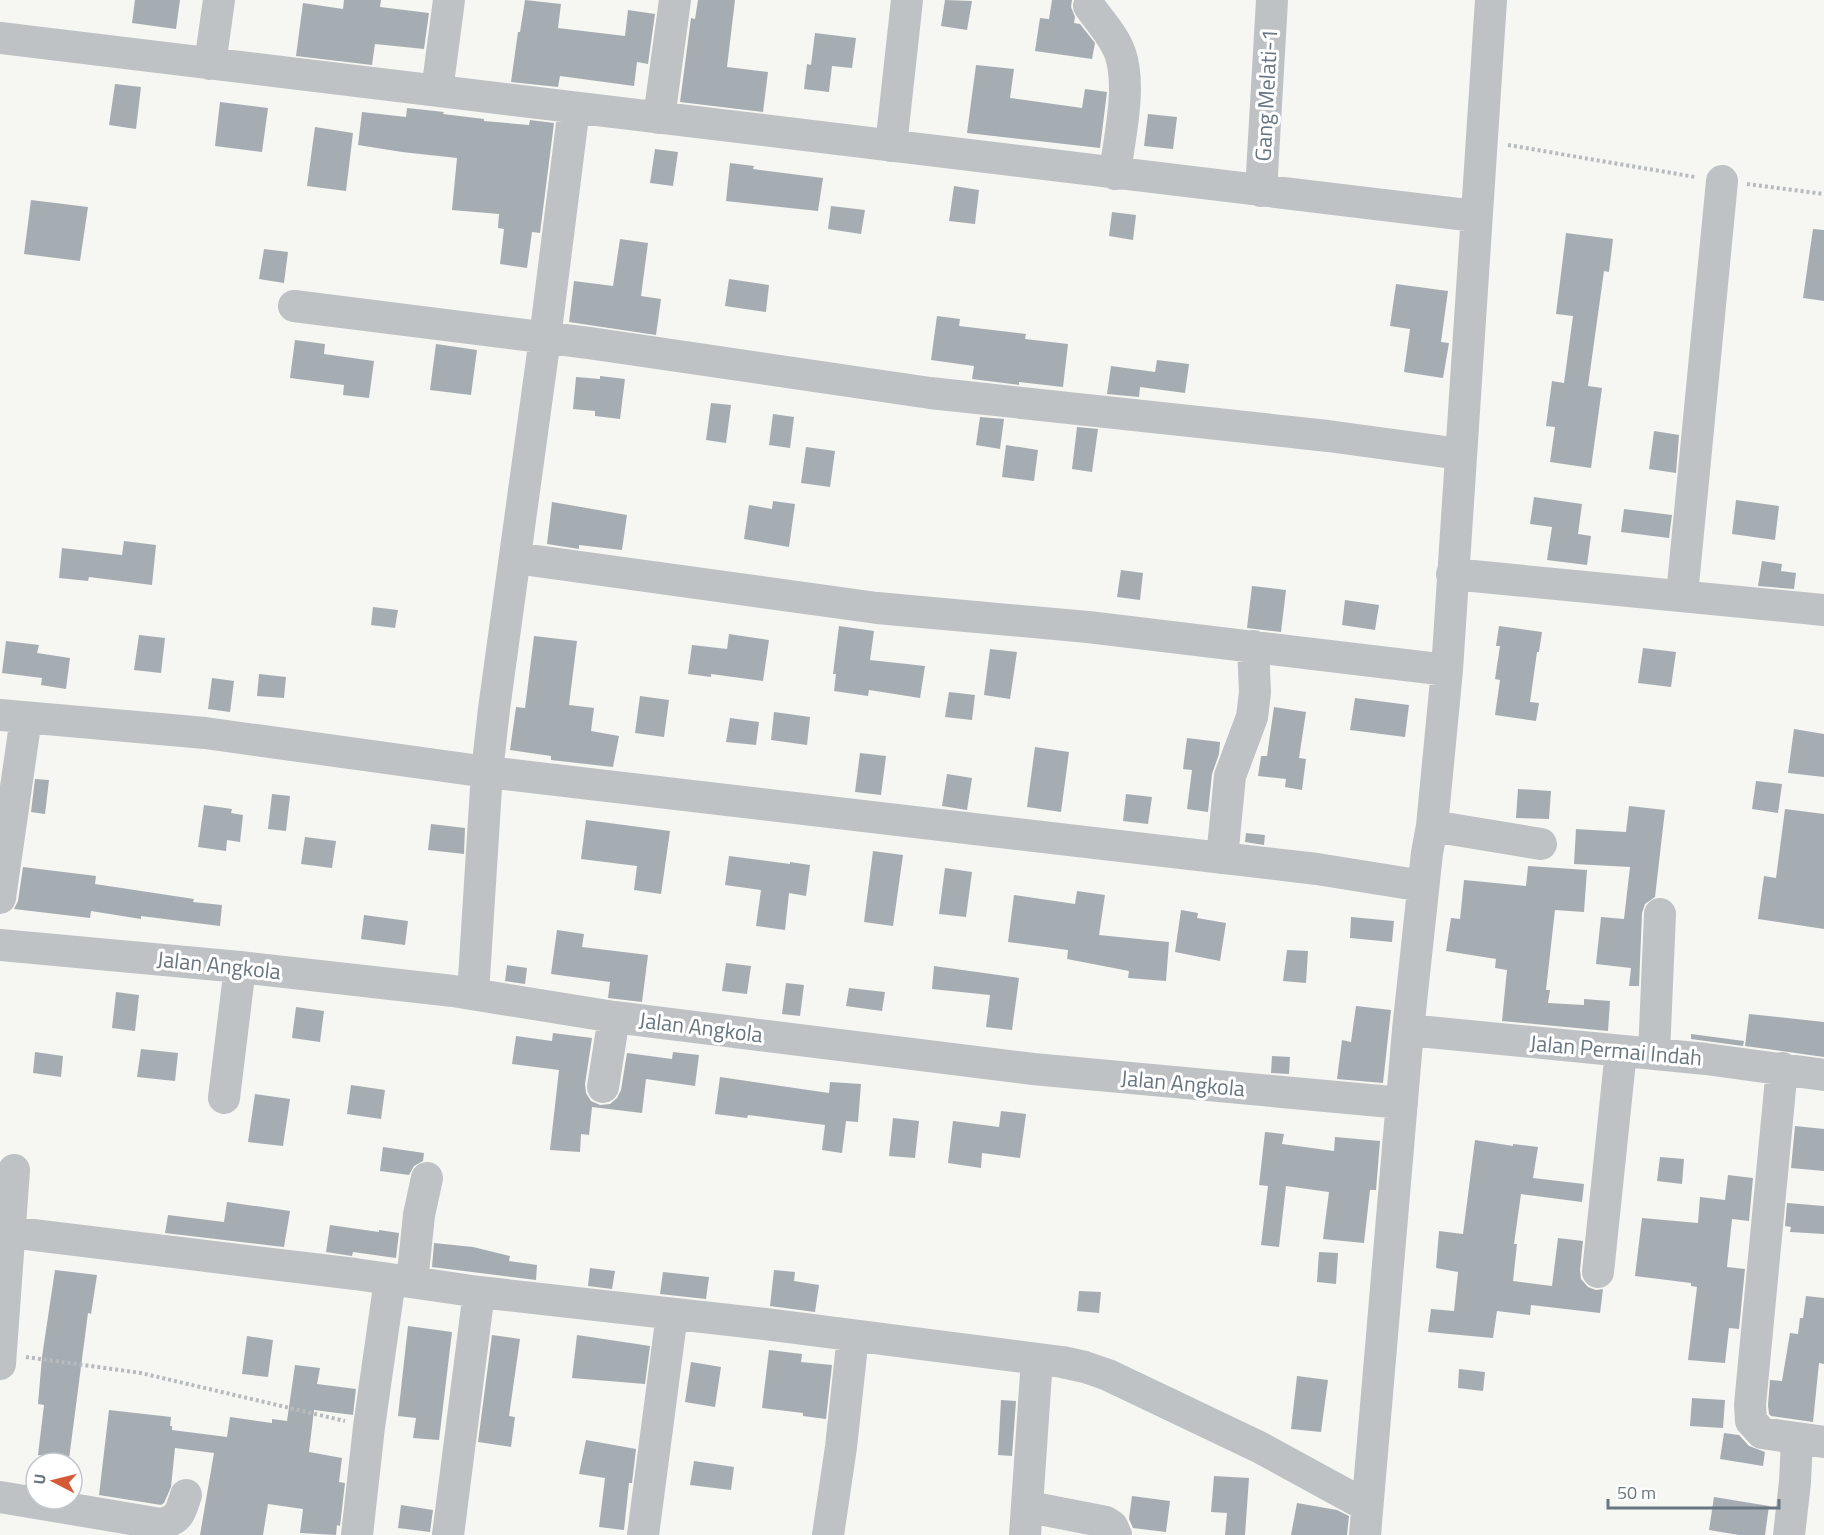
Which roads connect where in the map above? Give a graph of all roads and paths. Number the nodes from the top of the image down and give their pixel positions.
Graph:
1 (219, 0) edge
2 (449, 0) edge
3 (675, 0) edge
4 (907, 0) edge
5 (1272, 0) edge
6 (1491, 0) edge
7 (1089, 6) dead end
8 (0, 38) edge
9 (210, 64) junction
10 (437, 91) junction
11 (574, 108) junction
12 (659, 118) junction
13 (1480, 140) junction
14 (891, 146) junction
15 (1115, 174) junction
16 (1722, 181) junction
17 (1261, 190) junction
18 (1824, 194) edge
19 (1476, 216) junction
20 (294, 306) dead end
21 (545, 338) junction
22 (1460, 454) junction
23 (515, 558) junction
24 (1452, 574) junction
25 (1682, 595) junction
26 (1824, 610) edge
27 (1253, 646) junction
28 (1447, 670) junction
29 (13, 716) edge
30 (487, 772) junction
31 (1432, 826) junction
32 (1541, 844) dead end
33 (1222, 858) junction
34 (1423, 886) junction
35 (0, 898) edge
36 (1659, 914) dead end
37 (0, 945) edge
38 (240, 967) junction
39 (473, 994) junction
40 (614, 1017) junction
41 (1408, 1030) junction
42 (1621, 1051) junction
43 (1654, 1054) junction
44 (1782, 1068) junction
45 (1824, 1075) edge
46 (603, 1087) dead end
47 (224, 1098) dead end
48 (1402, 1103) junction
49 (14, 1170) dead end
50 (427, 1178) dead end
51 (5, 1231) edge
52 (1598, 1272) dead end
53 (401, 1281) junction
54 (478, 1292) junction
55 (672, 1314) junction
56 (853, 1336) junction
57 (1, 1359) edge
58 (1037, 1359) junction
59 (369, 1427) junction
60 (1810, 1441) edge
61 (186, 1496) dead end
62 (0, 1497) edge
63 (1366, 1520) edge
64 (1027, 1521) edge
65 (357, 1535) edge
66 (448, 1535) edge
67 (643, 1535) edge
68 (828, 1535) edge
69 (1116, 1535) edge
70 (1789, 1535) edge

1 - 9 street
2 - 10 street
3 - 12 street
4 - 14 street
5 - 17 street, Gang Melati-1
6 - 13 street
7 - 15 street
8 - 9 street
9 - 10 street
10 - 11 street
11 - 12 street
11 - 21 street
12 - 14 street
13 - 16 path
13 - 19 street
14 - 15 street
15 - 17 street
16 - 18 path
16 - 25 street
17 - 19 street
19 - 22 street
20 - 21 street
21 - 22 street
21 - 23 street
22 - 24 street
23 - 27 street
23 - 30 street
24 - 25 street
24 - 28 street
25 - 26 street
27 - 28 street
27 - 33 street
28 - 31 street
29 - 30 street
29 - 35 street
30 - 33 street
30 - 39 street
31 - 32 street
31 - 34 street
33 - 34 street
34 - 41 street
36 - 43 street
37 - 38 street, Jalan Angkola
38 - 39 street, Jalan Angkola
38 - 47 street
39 - 40 street, Jalan Angkola
40 - 46 street
40 - 48 street, Jalan Angkola
41 - 42 street, Jalan Permai Indah
41 - 48 street
42 - 43 street, Jalan Permai Indah
42 - 52 street
43 - 44 street, Jalan Permai Indah
44 - 45 street, Jalan Permai Indah
44 - 60 street
48 - 63 street
49 - 51 street
50 - 53 street
51 - 53 street
51 - 57 street
53 - 54 street
53 - 59 street
54 - 55 street
54 - 66 street
55 - 56 street
55 - 67 street
56 - 58 street
56 - 68 street
57 - 59 path
58 - 63 street
58 - 64 street
59 - 65 street
60 - 70 street
61 - 62 street
64 - 69 street

